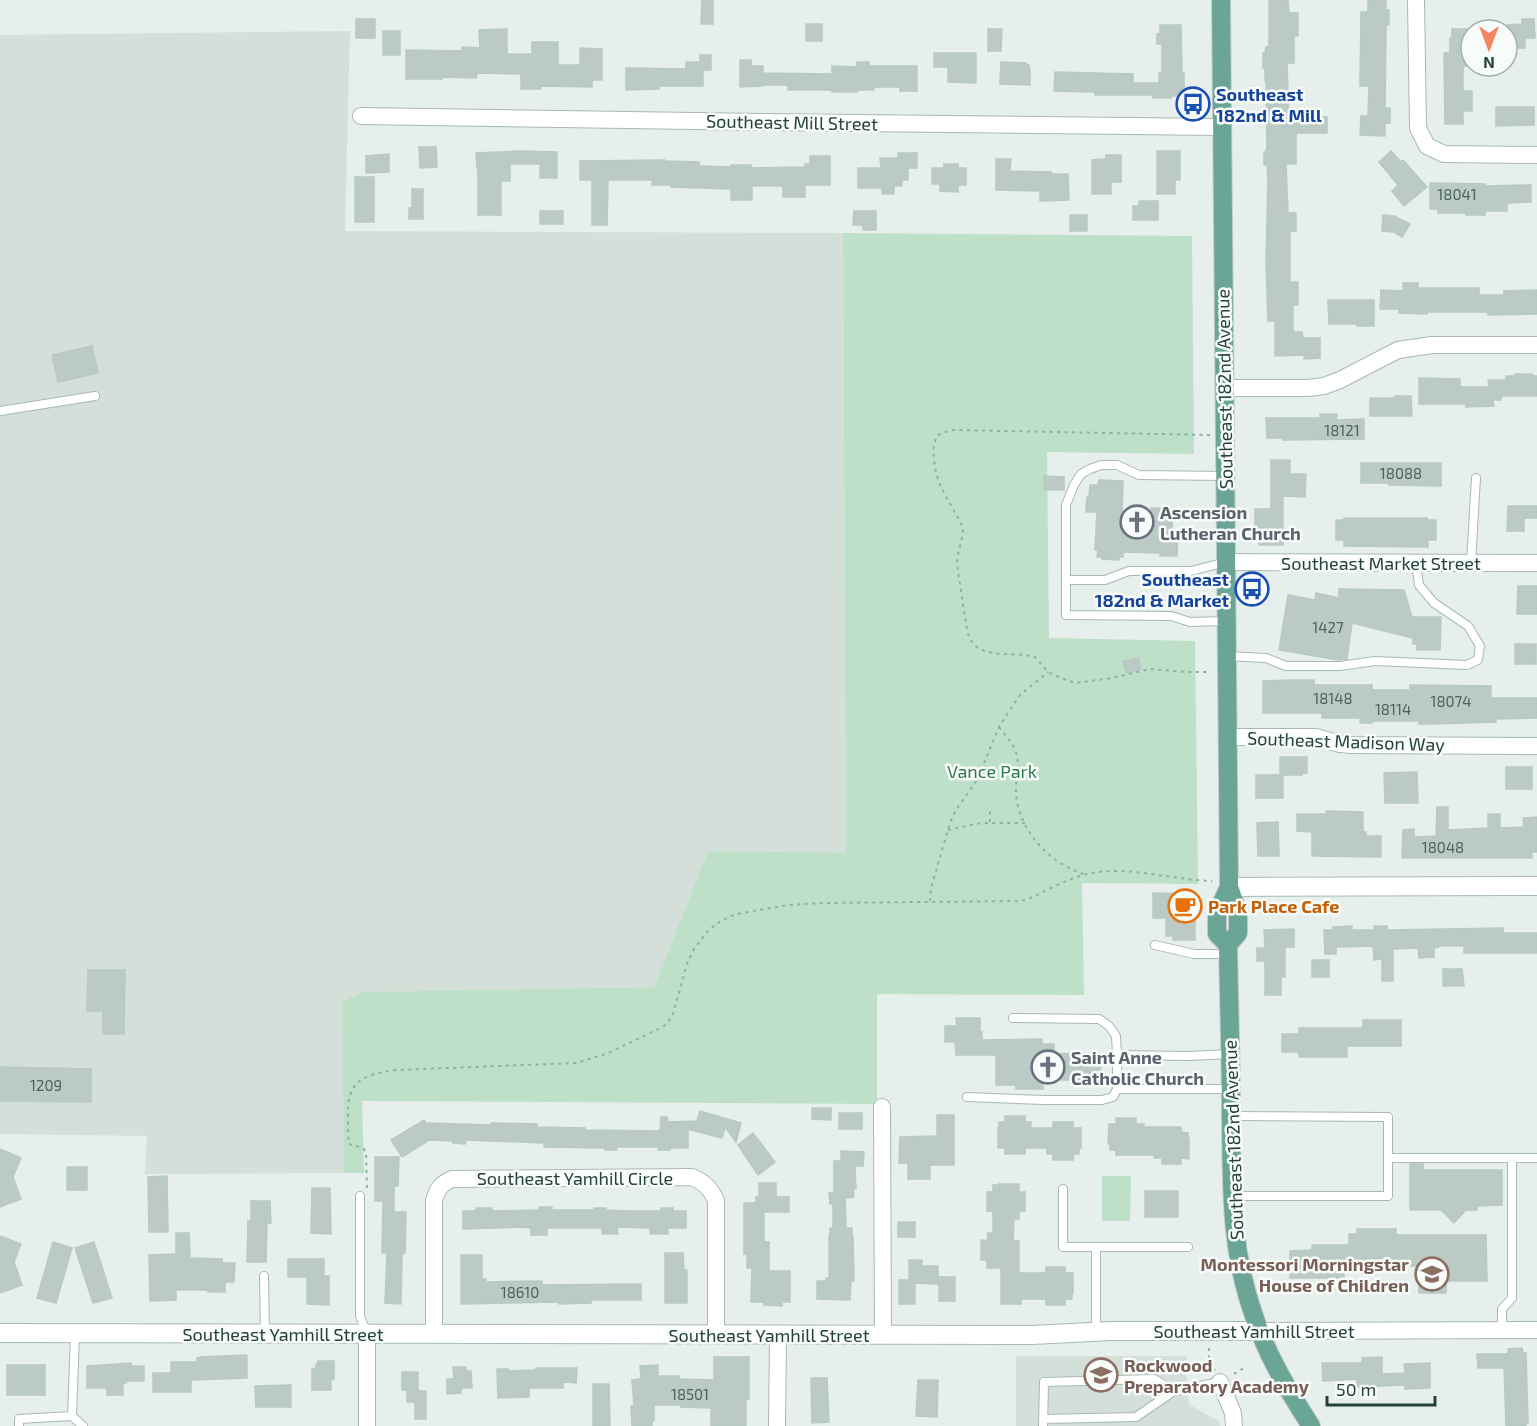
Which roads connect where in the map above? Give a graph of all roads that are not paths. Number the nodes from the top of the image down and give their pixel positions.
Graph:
1 (1221, 0) edge
2 (1416, 0) edge
3 (361, 116) dead end
4 (1222, 127) junction
5 (1537, 155) edge
6 (1537, 345) edge
7 (1224, 388) junction
8 (95, 396) dead end
9 (0, 411) edge
10 (1225, 476) junction
11 (1476, 478) dead end
12 (1226, 562) junction
13 (1416, 562) junction
14 (1471, 563) junction
15 (1537, 563) edge
16 (1066, 580) junction
17 (1226, 621) junction
18 (1227, 663) junction
19 (1227, 737) junction
20 (1537, 746) edge
21 (1229, 884) junction
22 (1537, 886) edge
23 (1155, 945) dead end
24 (1228, 950) junction
25 (1013, 1018) dead end
26 (1230, 1054) junction
27 (1118, 1055) junction
28 (1118, 1089) junction
29 (1231, 1089) junction
30 (967, 1097) dead end
31 (882, 1107) dead end
32 (1231, 1116) junction
33 (1388, 1158) junction
34 (1512, 1158) junction
35 (1537, 1158) edge
36 (1063, 1189) dead end
37 (360, 1196) road end
38 (1232, 1196) junction
39 (1188, 1247) dead end
40 (1096, 1248) junction
41 (264, 1276) dead end
42 (1502, 1330) junction
43 (1537, 1330) edge
44 (1259, 1331) junction
45 (1096, 1332) junction
46 (0, 1333) edge
47 (75, 1334) junction
48 (265, 1334) junction
49 (367, 1334) junction
50 (434, 1334) junction
51 (716, 1335) junction
52 (778, 1335) junction
53 (883, 1335) junction
54 (1220, 1382) joint
55 (1174, 1391) junction
56 (72, 1416) junction
57 (1043, 1423) edge
58 (19, 1426) edge
59 (83, 1426) edge
60 (367, 1426) edge
61 (777, 1426) edge
62 (1234, 1426) edge
63 (1311, 1426) edge

1 - 4 main road, Southeast 182nd Avenue
2 - 5 street
3 - 4 street, Southeast Mill Street
4 - 7 main road, Southeast 182nd Avenue
6 - 7 street
7 - 10 main road, Southeast 182nd Avenue
8 - 9 lane
10 - 12 main road, Southeast 182nd Avenue
10 - 16 lane
11 - 14 lane
12 - 13 street, Southeast Market Street
12 - 16 lane
12 - 17 main road, Southeast 182nd Avenue
13 - 14 street, Southeast Market Street
13 - 18 lane
14 - 15 street, Southeast Market Street
16 - 17 lane
17 - 18 main road, Southeast 182nd Avenue
18 - 19 main road, Southeast 182nd Avenue
19 - 20 street, Southeast Madison Way
19 - 21 main road, Southeast 182nd Avenue
21 - 22 street
21 - 24 main road, Southeast 182nd Avenue
23 - 24 lane
24 - 26 main road, Southeast 182nd Avenue
25 - 27 lane
26 - 27 lane
26 - 29 main road, Southeast 182nd Avenue
27 - 28 lane
28 - 29 lane
28 - 30 lane
29 - 32 main road, Southeast 182nd Avenue
31 - 53 street
32 - 33 lane
32 - 38 main road, Southeast 182nd Avenue
33 - 34 lane
33 - 38 lane
34 - 35 lane
34 - 42 lane
36 - 40 lane
37 - 49 lane
38 - 44 main road, Southeast 182nd Avenue
39 - 40 lane
40 - 45 lane
41 - 48 lane
42 - 43 street, Southeast Yamhill Street
42 - 44 street, Southeast Yamhill Street
44 - 45 street, Southeast Yamhill Street
44 - 63 main road, Southeast 182nd Avenue
45 - 53 street, Southeast Yamhill Street
46 - 47 street, Southeast Yamhill Street
47 - 48 street, Southeast Yamhill Street
47 - 56 lane
48 - 49 street, Southeast Yamhill Street
49 - 50 street, Southeast Yamhill Street
49 - 60 street
50 - 51 street, Southeast Yamhill Street
50 - 51 street, Southeast Yamhill Circle
51 - 52 street, Southeast Yamhill Street
52 - 53 street, Southeast Yamhill Street
52 - 61 street
54 - 55 lane
54 - 62 street
55 - 57 lane
55 - 57 lane
56 - 58 lane
56 - 59 lane

